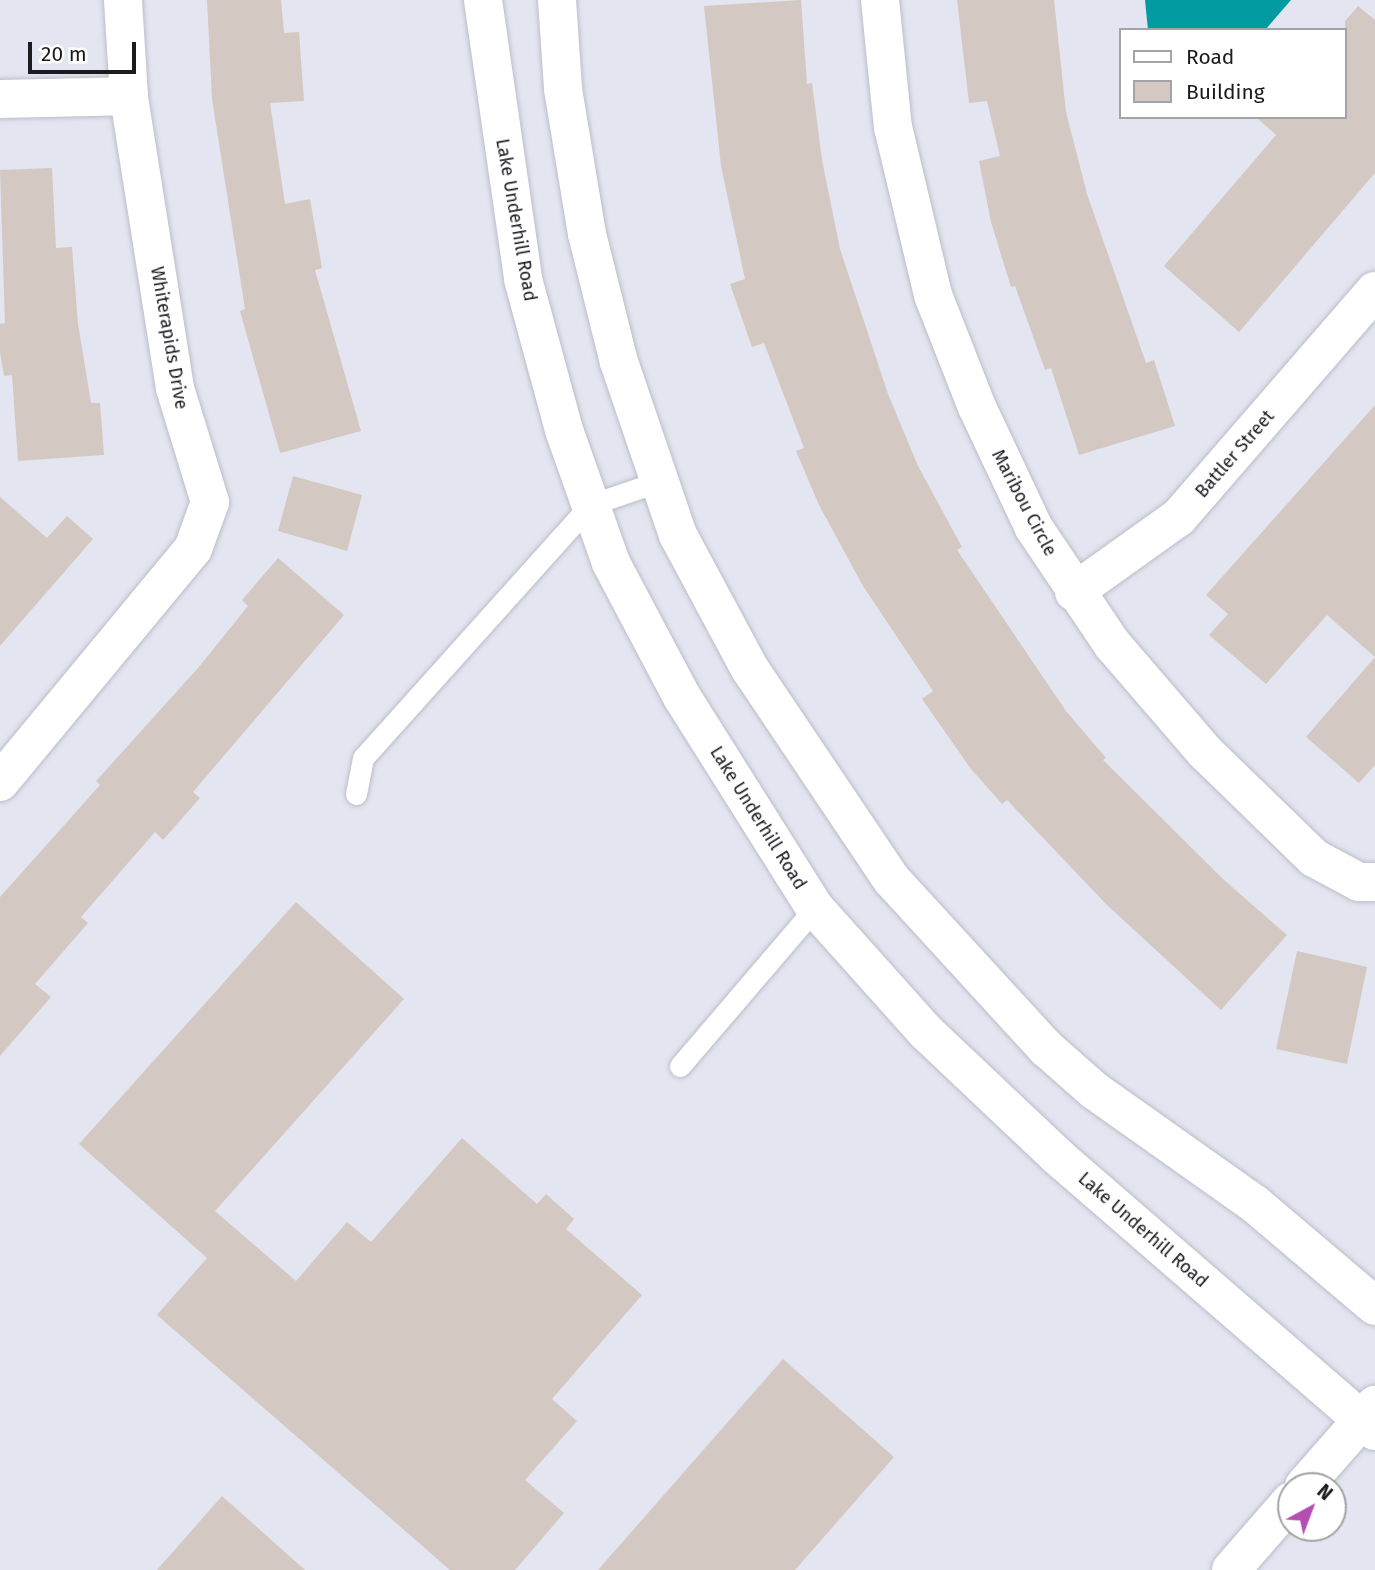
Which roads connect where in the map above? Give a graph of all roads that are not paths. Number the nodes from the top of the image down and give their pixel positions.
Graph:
1 (123, 0) edge
2 (483, 0) edge
3 (557, 0) edge
4 (880, 0) edge
5 (129, 96) junction
6 (0, 99) edge
7 (1375, 291) edge
8 (660, 481) junction
9 (590, 505) junction
10 (1074, 592) junction
11 (3, 773) edge
12 (356, 794) dead end
13 (1375, 882) edge
14 (814, 908) junction
15 (680, 1066) dead end
16 (1375, 1307) edge
17 (1371, 1418) edge
18 (1318, 1472) edge
19 (1277, 1517) edge
20 (1231, 1570) edge

1 - 5 street, Whiterapids Drive
2 - 9 street, Lake Underhill Road
3 - 8 street
4 - 10 street, Maribou Circle
5 - 6 street
5 - 11 street, Whiterapids Drive
7 - 10 street, Battler Street
8 - 9 lane
8 - 16 street
9 - 12 lane
9 - 14 street, Lake Underhill Road
10 - 13 street, Maribou Circle
14 - 15 lane
14 - 17 street, Lake Underhill Road
17 - 18 street
19 - 20 street

